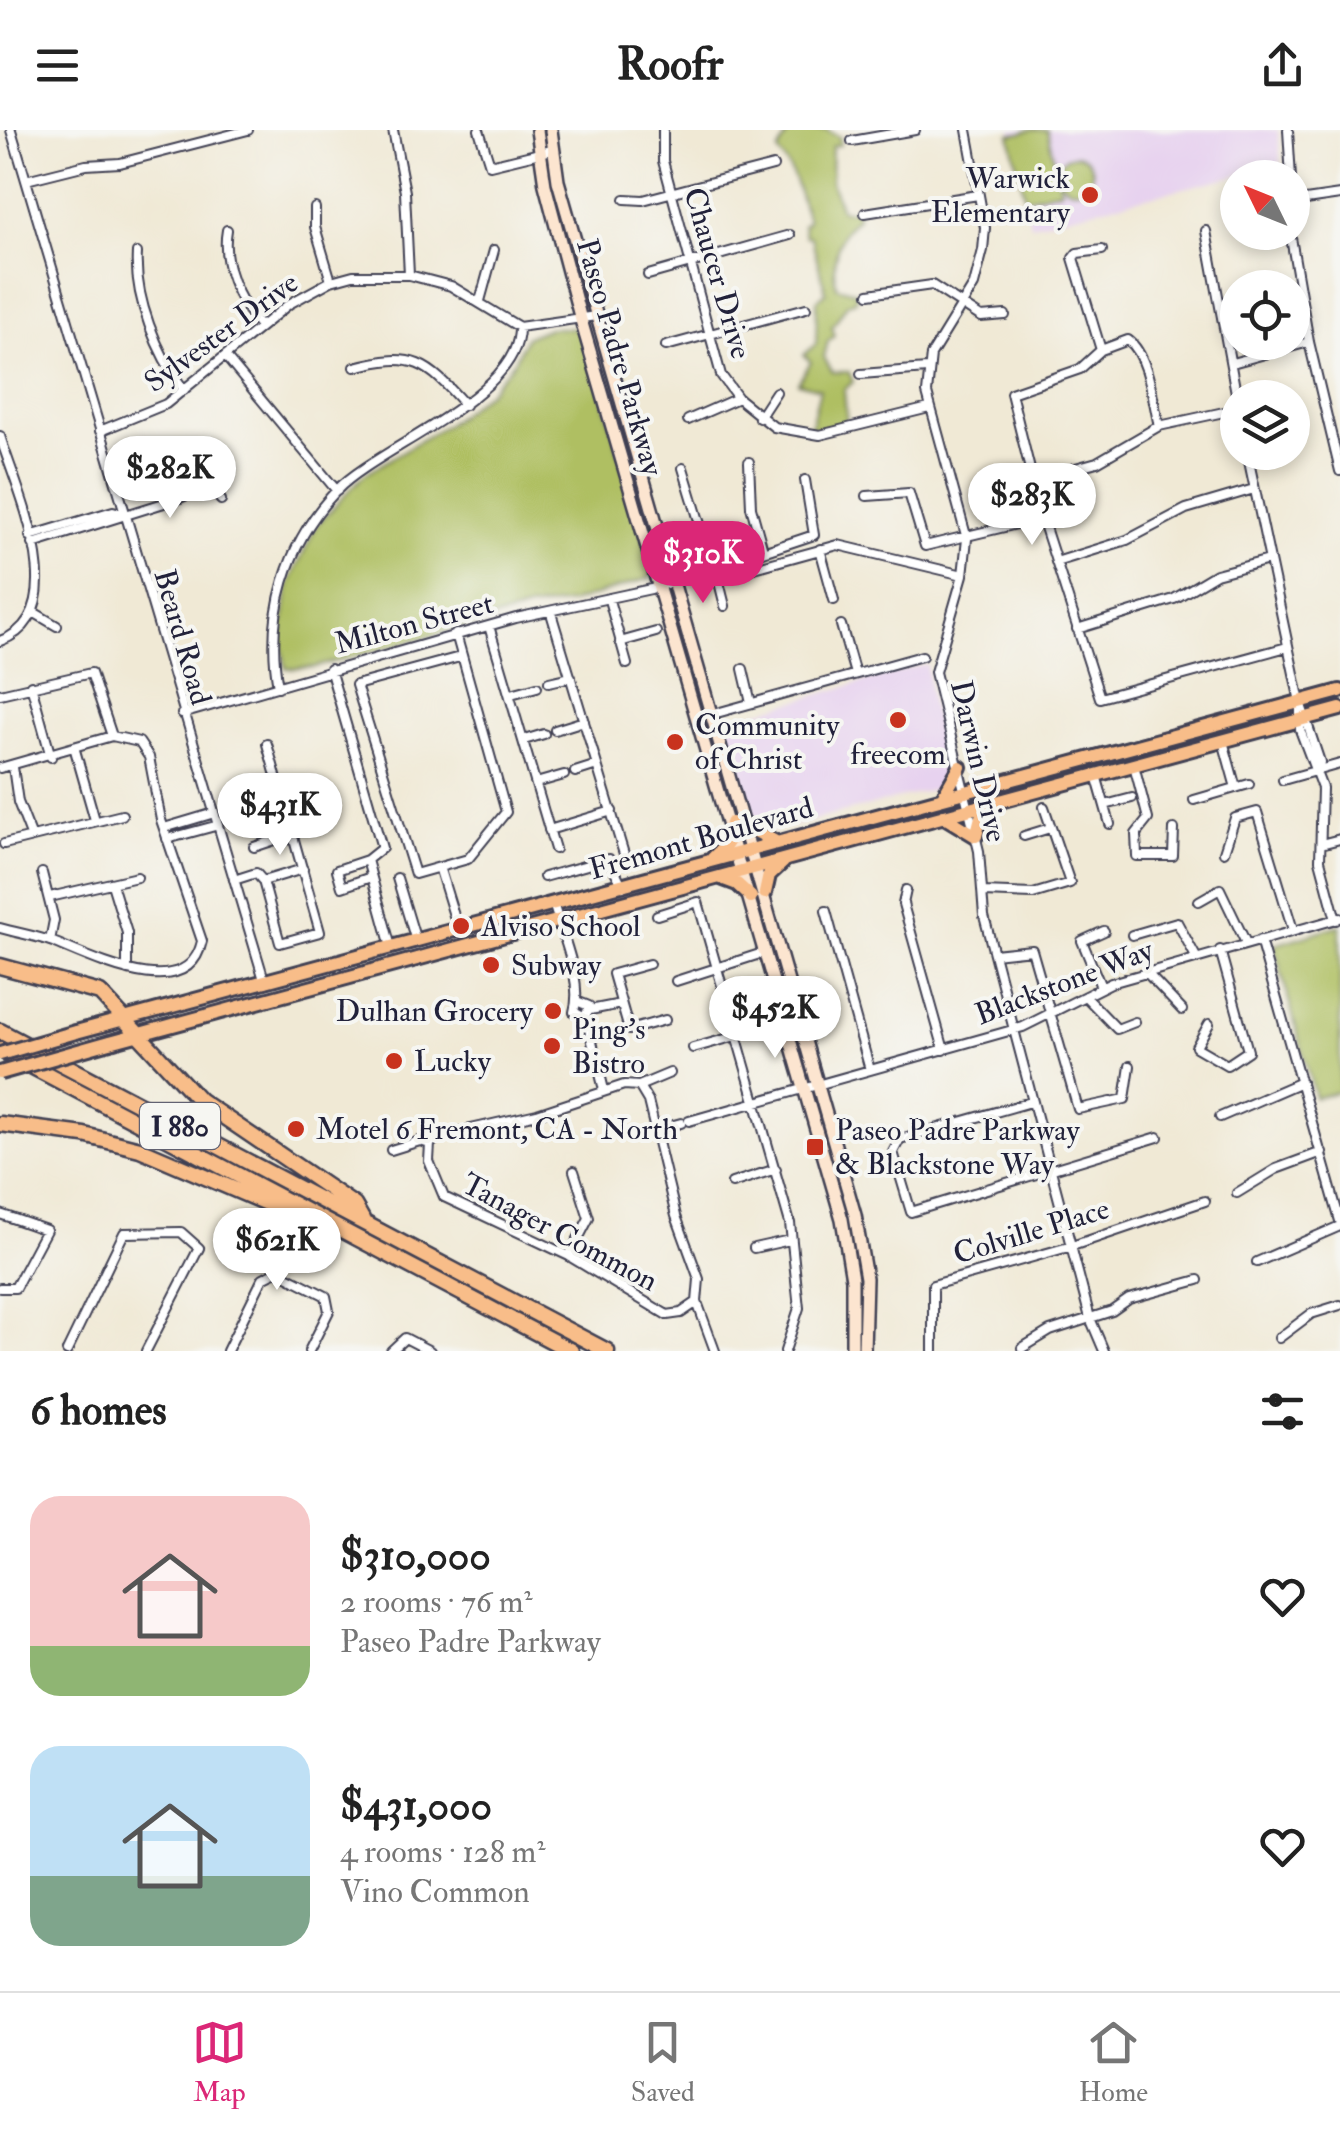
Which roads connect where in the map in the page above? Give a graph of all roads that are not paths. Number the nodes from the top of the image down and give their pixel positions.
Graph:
1 (11, 130) edge
2 (248, 130) edge
3 (394, 130) edge
4 (479, 130) edge
5 (537, 130) edge
6 (550, 130) edge
7 (663, 130) edge
8 (915, 130) edge
9 (968, 130) edge
10 (1289, 130) edge
11 (852, 141) dead end
12 (552, 150) junction
13 (538, 153) junction
14 (1290, 160) edge
15 (773, 166) dead end
16 (26, 180) junction
17 (672, 192) junction
18 (978, 194) junction
19 (1340, 195) edge
20 (625, 199) dead end
21 (1310, 199) edge
22 (315, 208) dead end
23 (865, 212) dead end
24 (227, 230) dead end
25 (1206, 231) dead end
26 (790, 235) dead end
27 (494, 250) dead end
28 (1102, 250) dead end
29 (137, 253) dead end
30 (690, 264) junction
31 (409, 274) junction
32 (648, 276) dead end
33 (331, 281) junction
34 (870, 294) dead end
35 (480, 300) junction
36 (960, 306) junction
37 (806, 308) dead end
38 (596, 316) junction
39 (1005, 316) dead end
40 (582, 320) junction
41 (259, 326) junction
42 (519, 327) junction
43 (710, 335) junction
44 (666, 346) dead end
45 (1310, 346) edge
46 (1101, 350) junction
47 (224, 356) junction
48 (1246, 360) edge
49 (1232, 364) junction
50 (355, 367) dead end
51 (927, 369) junction
52 (862, 374) dead end
53 (1234, 380) edge
54 (184, 390) junction
55 (776, 392) dead end
56 (738, 398) junction
57 (465, 406) junction
58 (929, 408) junction
59 (1220, 411) edge
60 (759, 418) junction
61 (688, 420) dead end
62 (1159, 426) junction
63 (100, 431) junction
64 (0, 436) edge
65 (749, 462) dead end
66 (683, 468) dead end
67 (1250, 470) edge
68 (1339, 470) edge
69 (805, 480) dead end
70 (1032, 480) junction
71 (1254, 488) junction
72 (337, 491) junction
73 (867, 496) dead end
74 (221, 500) dead end
75 (124, 514) junction
76 (1042, 518) junction
77 (967, 539) junction
78 (32, 540) junction
79 (763, 550) junction
80 (820, 550) junction
81 (1269, 560) junction
82 (1056, 562) junction
83 (712, 567) junction
84 (963, 575) junction
85 (675, 582) junction
86 (662, 586) junction
87 (608, 600) junction
88 (834, 600) dead end
89 (726, 606) dead end
90 (34, 613) junction
91 (552, 613) junction
92 (842, 625) dead end
93 (56, 626) dead end
94 (489, 626) junction
95 (1077, 629) junction
96 (656, 632) dead end
97 (453, 635) junction
98 (0, 641) edge
99 (620, 642) junction
100 (1287, 647) junction
101 (922, 656) dead end
102 (460, 657) junction
103 (626, 664) dead end
104 (330, 669) junction
105 (743, 670) dead end
106 (855, 674) junction
107 (571, 677) junction
108 (550, 682) dead end
109 (31, 685) junction
110 (278, 687) junction
111 (537, 687) dead end
112 (690, 688) junction
113 (1340, 691) edge
114 (0, 694) edge
115 (511, 694) junction
116 (1300, 702) junction
117 (752, 703) junction
118 (1340, 709) edge
119 (182, 714) junction
120 (713, 714) junction
121 (1303, 720) junction
122 (584, 721) junction
123 (555, 730) dead end
124 (719, 733) junction
125 (544, 734) dead end
126 (112, 736) junction
127 (524, 740) junction
128 (1223, 740) junction
129 (267, 744) dead end
130 (75, 750) junction
131 (50, 757) junction
132 (598, 764) junction
133 (1340, 764) edge
134 (1134, 765) junction
135 (13, 767) junction
136 (0, 768) edge
137 (960, 768) junction
138 (1317, 770) junction
139 (576, 772) dead end
140 (564, 775) dead end
141 (1096, 775) junction
142 (1282, 780) dead end
143 (536, 784) junction
144 (1249, 784) dead end
145 (1236, 788) junction
146 (966, 790) junction
147 (942, 797) junction
148 (1132, 798) dead end
149 (1000, 800) junction
150 (1194, 800) dead end
151 (1104, 806) junction
152 (1044, 807) dead end
153 (969, 808) junction
154 (612, 811) junction
155 (211, 814) junction
156 (122, 815) dead end
157 (943, 816) junction
158 (95, 820) junction
159 (731, 823) junction
160 (1110, 824) dead end
161 (215, 826) junction
162 (746, 826) junction
163 (164, 828) junction
164 (1050, 828) junction
165 (549, 830) junction
166 (1174, 830) dead end
167 (293, 834) junction
168 (30, 835) junction
169 (976, 836) junction
170 (1024, 836) dead end
171 (1340, 839) edge
172 (167, 840) junction
173 (777, 842) junction
174 (4, 844) dead end
175 (1321, 844) junction
176 (254, 847) dead end
177 (555, 850) dead end
178 (746, 851) junction
179 (583, 852) dead end
180 (1224, 852) dead end
181 (788, 859) junction
182 (367, 860) junction
183 (708, 862) junction
184 (628, 864) dead end
185 (587, 865) junction
186 (303, 869) junction
187 (751, 869) junction
188 (440, 870) junction
189 (42, 873) dead end
190 (137, 876) dead end
191 (371, 877) junction
192 (544, 877) dead end
193 (398, 878) dead end
194 (718, 878) junction
195 (234, 880) junction
196 (263, 881) junction
197 (112, 884) junction
198 (623, 886) junction
199 (906, 890) dead end
200 (983, 892) junction
201 (758, 895) junction
202 (50, 897) junction
203 (1199, 900) dead end
204 (826, 912) dead end
205 (556, 913) junction
206 (657, 914) dead end
207 (1338, 919) edge
208 (0, 928) edge
209 (1293, 930) junction
210 (1104, 931) dead end
211 (460, 932) junction
212 (1132, 935) dead end
213 (1260, 940) junction
214 (50, 941) junction
215 (417, 943) junction
216 (1246, 943) junction
217 (392, 950) junction
218 (1220, 950) junction
219 (766, 952) junction
220 (994, 954) junction
221 (1196, 956) junction
222 (649, 964) dead end
223 (0, 966) edge
224 (717, 968) junction
225 (127, 970) junction
226 (382, 970) junction
227 (1146, 972) junction
228 (676, 982) dead end
229 (265, 983) junction
230 (1100, 988) junction
231 (1085, 996) junction
232 (579, 1002) junction
233 (620, 1004) junction
234 (1182, 1010) dead end
235 (588, 1014) junction
236 (1051, 1016) junction
237 (122, 1019) junction
238 (665, 1020) dead end
239 (1135, 1022) dead end
240 (1208, 1024) dead end
241 (1013, 1030) junction
242 (0, 1031) edge
243 (136, 1036) junction
244 (736, 1036) junction
245 (693, 1048) dead end
246 (944, 1050) junction
247 (0, 1055) edge
248 (1130, 1066) dead end
249 (870, 1070) junction
250 (670, 1073) dead end
251 (0, 1074) edge
252 (1301, 1082) junction
253 (820, 1084) junction
254 (638, 1086) junction
255 (804, 1089) junction
256 (604, 1090) junction
257 (756, 1102) junction
258 (1031, 1102) junction
259 (1220, 1117) dead end
260 (0, 1124) edge
261 (655, 1130) junction
262 (1158, 1137) dead end
263 (429, 1148) junction
264 (391, 1150) dead end
265 (1322, 1152) junction
266 (776, 1169) junction
267 (574, 1171) dead end
268 (1051, 1172) junction
269 (732, 1183) dead end
270 (1236, 1192) dead end
271 (1205, 1201) dead end
272 (0, 1214) edge
273 (362, 1219) junction
274 (306, 1220) junction
275 (1340, 1224) edge
276 (790, 1240) junction
277 (1072, 1246) junction
278 (754, 1248) dead end
279 (569, 1256) junction
280 (1257, 1262) dead end
281 (1198, 1280) dead end
282 (0, 1288) edge
283 (698, 1302) junction
284 (1340, 1305) edge
285 (1090, 1318) junction
286 (1280, 1338) dead end
287 (1022, 1348) dead end
288 (67, 1351) edge
289 (146, 1351) edge
290 (227, 1351) edge
291 (309, 1351) edge
292 (391, 1351) edge
293 (430, 1351) edge
294 (555, 1351) edge
295 (571, 1351) edge
296 (607, 1351) edge
297 (715, 1351) edge
298 (785, 1351) edge
299 (852, 1351) edge
300 (864, 1351) edge
301 (933, 1351) edge
302 (1104, 1351) edge

1 - 16 street, Beard Road
2 - 16 street
3 - 31 street
4 - 13 street
5 - 13 main road, Paseo Padre Parkway
6 - 12 main road, Paseo Padre Parkway
7 - 17 street, Chaucer Drive
8 - 11 street
9 - 18 street
10 - 14 street
12 - 13 street
12 - 38 main road, Paseo Padre Parkway
13 - 40 main road, Paseo Padre Parkway
15 - 17 street
16 - 63 street, Beard Road
17 - 20 street
17 - 30 street, Chaucer Drive
18 - 23 street
18 - 36 street
19 - 21 street
22 - 33 street
24 - 41 street
25 - 49 street
26 - 30 street
27 - 35 street
28 - 46 street
29 - 54 street
30 - 32 street
30 - 43 street, Chaucer Drive
31 - 33 street, Sylvester Drive
31 - 35 street, Sylvester Drive
33 - 41 street, Sylvester Drive
34 - 36 street
35 - 42 street, Sylvester Drive
36 - 39 street
36 - 51 street
37 - 43 street
38 - 40 street
38 - 85 main road, Paseo Padre Parkway
40 - 42 street
40 - 86 main road, Paseo Padre Parkway
41 - 47 street, Sylvester Drive
42 - 57 street
43 - 44 street
43 - 56 street, Chaucer Drive
45 - 68 street
46 - 62 street
46 - 70 street
47 - 54 street, Sylvester Drive
47 - 72 street
48 - 49 street
49 - 53 street
50 - 57 street
51 - 52 street
51 - 58 street, Darwin Drive
54 - 63 street, Sylvester Drive
55 - 60 street
56 - 60 street, Chaucer Drive
56 - 61 street
57 - 72 street
58 - 60 street, Chaucer Drive
58 - 77 street, Darwin Drive
59 - 62 street
62 - 70 street
63 - 75 street, Beard Road
64 - 78 street
65 - 79 street
66 - 83 street
67 - 71 street
69 - 79 street, Milton Street
70 - 76 street
71 - 81 street
71 - 82 street
72 - 110 street
73 - 77 street
74 - 75 street
75 - 78 street
75 - 119 street, Beard Road
76 - 77 street
76 - 82 street
77 - 84 street, Darwin Drive
78 - 90 street
79 - 83 street, Milton Street
80 - 84 street
80 - 88 street
80 - 89 street
81 - 95 street
81 - 100 street
82 - 95 street
83 - 85 street, Milton Street
84 - 137 street, Darwin Drive
85 - 86 street, Milton Street
85 - 120 main road, Paseo Padre Parkway
86 - 87 street, Milton Street
86 - 112 main road, Paseo Padre Parkway
87 - 91 street, Milton Street
87 - 99 street
90 - 93 street
90 - 98 street
91 - 94 street, Milton Street
91 - 107 street
92 - 106 street
94 - 97 street, Milton Street
94 - 115 street
95 - 100 street
96 - 99 street
97 - 102 street
97 - 104 street, Milton Street
99 - 103 street
100 - 116 street
101 - 106 street
102 - 188 street
102 - 188 street
104 - 110 street, Milton Street
104 - 182 street
105 - 117 street
106 - 117 street
107 - 108 street
107 - 122 street
109 - 114 street
109 - 126 street
109 - 131 street
110 - 119 street, Milton Street
111 - 115 street
112 - 124 main road
112 - 159 main road, Paseo Padre Parkway
113 - 116 main road, Fremont Boulevard
115 - 127 street
116 - 121 street
116 - 146 main road, Fremont Boulevard
117 - 120 street
118 - 121 main road, Fremont Boulevard
119 - 155 street, Beard Road
120 - 124 main road, Paseo Padre Parkway
121 - 128 main road, Fremont Boulevard
121 - 138 street
122 - 123 street
122 - 132 street
124 - 162 main road, Paseo Padre Parkway
125 - 127 street
126 - 130 street
126 - 163 street
127 - 143 street
128 - 134 main road, Fremont Boulevard
128 - 145 street
129 - 167 street
130 - 131 street
130 - 158 street
131 - 135 street
132 - 139 street
132 - 154 street
133 - 138 street
134 - 141 main road, Fremont Boulevard
134 - 166 street
135 - 136 street
135 - 168 street
137 - 146 street, Darwin Drive
137 - 147 main road
138 - 142 street
138 - 175 street
140 - 143 street
141 - 149 main road, Fremont Boulevard
141 - 151 street
143 - 165 street
144 - 145 street
145 - 150 street
146 - 147 main road, Fremont Boulevard
146 - 153 street, Darwin Drive
147 - 173 main road, Fremont Boulevard
148 - 151 street
149 - 153 main road, Fremont Boulevard
149 - 169 main road
151 - 160 street
152 - 164 street
153 - 157 main road, Fremont Boulevard
153 - 169 street, Darwin Drive
154 - 165 street
154 - 184 street
155 - 161 street, Beard Road
155 - 163 street
156 - 158 street
157 - 169 main road
157 - 181 main road, Fremont Boulevard
158 - 168 street
159 - 178 main road, Paseo Padre Parkway
159 - 183 main road
161 - 172 street
161 - 195 street, Beard Road
162 - 173 main road
162 - 178 main road, Paseo Padre Parkway
163 - 172 street
164 - 170 street
164 - 200 street
165 - 177 street
167 - 176 street
167 - 186 street
168 - 174 street
169 - 200 street, Darwin Drive
171 - 175 street
172 - 225 street
173 - 178 main road, Fremont Boulevard
175 - 207 street
178 - 183 main road, Fremont Boulevard
178 - 187 main road, Paseo Padre Parkway
179 - 185 street
180 - 209 street
181 - 187 main road, Fremont Boulevard
181 - 201 main road
182 - 191 street
182 - 191 street
183 - 198 main road, Fremont Boulevard
185 - 192 street
185 - 198 street
186 - 196 street
186 - 196 street
187 - 194 main road, Fremont Boulevard
187 - 201 main road, Paseo Padre Parkway
188 - 211 street
189 - 202 street
190 - 197 street
191 - 217 street
193 - 215 street
194 - 201 main road
194 - 205 main road, Fremont Boulevard
195 - 196 street
195 - 229 street, Beard Road
197 - 202 street
197 - 225 street
198 - 205 main road, Fremont Boulevard
199 - 246 street
200 - 220 street, Darwin Drive
201 - 219 main road, Paseo Padre Parkway
201 - 253 main road, Paseo Padre Parkway
202 - 214 street
203 - 216 street
204 - 249 street
205 - 211 main road, Fremont Boulevard
205 - 226 main road, Fremont Boulevard
205 - 232 street
206 - 224 street
207 - 209 street, Blackstone Way
208 - 214 street
209 - 213 street, Blackstone Way
210 - 230 street
211 - 215 main road, Fremont Boulevard
211 - 226 main road
212 - 221 street
213 - 216 street, Blackstone Way
213 - 252 street
214 - 225 street
215 - 217 main road, Fremont Boulevard
216 - 218 street, Blackstone Way
217 - 229 main road, Fremont Boulevard
218 - 221 street, Blackstone Way
218 - 240 street
219 - 224 street
219 - 255 main road, Paseo Padre Parkway
220 - 236 street
220 - 241 street, Darwin Drive
221 - 227 street, Blackstone Way
222 - 233 street
223 - 237 highway
224 - 228 street
224 - 244 street
226 - 243 main road, Fremont Boulevard
227 - 230 street, Blackstone Way
227 - 234 street
229 - 237 main road, Fremont Boulevard
230 - 231 street, Blackstone Way
231 - 236 street, Blackstone Way
231 - 239 street
232 - 235 street
232 - 235 street
233 - 235 street
233 - 238 street
235 - 256 street
236 - 241 street, Blackstone Way
236 - 248 street
237 - 243 highway
237 - 247 main road, Fremont Boulevard, bridge
241 - 246 street, Blackstone Way
241 - 258 street, Darwin Drive
242 - 273 highway, I 880
243 - 251 main road, Fremont Boulevard, bridge
243 - 273 highway
244 - 245 street
244 - 257 street
246 - 249 street, Blackstone Way
247 - 274 highway, I 880
247 - 295 highway, I 880
249 - 253 street, Blackstone Way
250 - 254 street
252 - 259 street
252 - 265 street
253 - 255 street, Blackstone Way
253 - 300 main road, Paseo Padre Parkway
254 - 256 street
254 - 261 street
255 - 257 street, Blackstone Way
255 - 299 main road, Paseo Padre Parkway
256 - 263 street
257 - 261 street, Blackstone Way
257 - 266 street
258 - 268 street, Darwin Drive
258 - 268 street
260 - 274 highway
261 - 283 street
262 - 268 street
263 - 264 street
263 - 279 street, Tanager Common
265 - 270 street
265 - 275 street
266 - 269 street
266 - 276 street
267 - 279 street
268 - 277 street, Darwin Drive
271 - 277 street, Colville Place
272 - 282 street
273 - 296 highway, I 880
274 - 294 highway, I 880
275 - 280 street
276 - 278 street
276 - 298 street
277 - 285 street, Darwin Drive
277 - 301 street, Colville Place
279 - 283 street, Tanager Common
281 - 285 street
283 - 297 street
284 - 286 street
285 - 287 street
285 - 302 street, Darwin Drive
288 - 289 street
290 - 291 street
292 - 293 street

